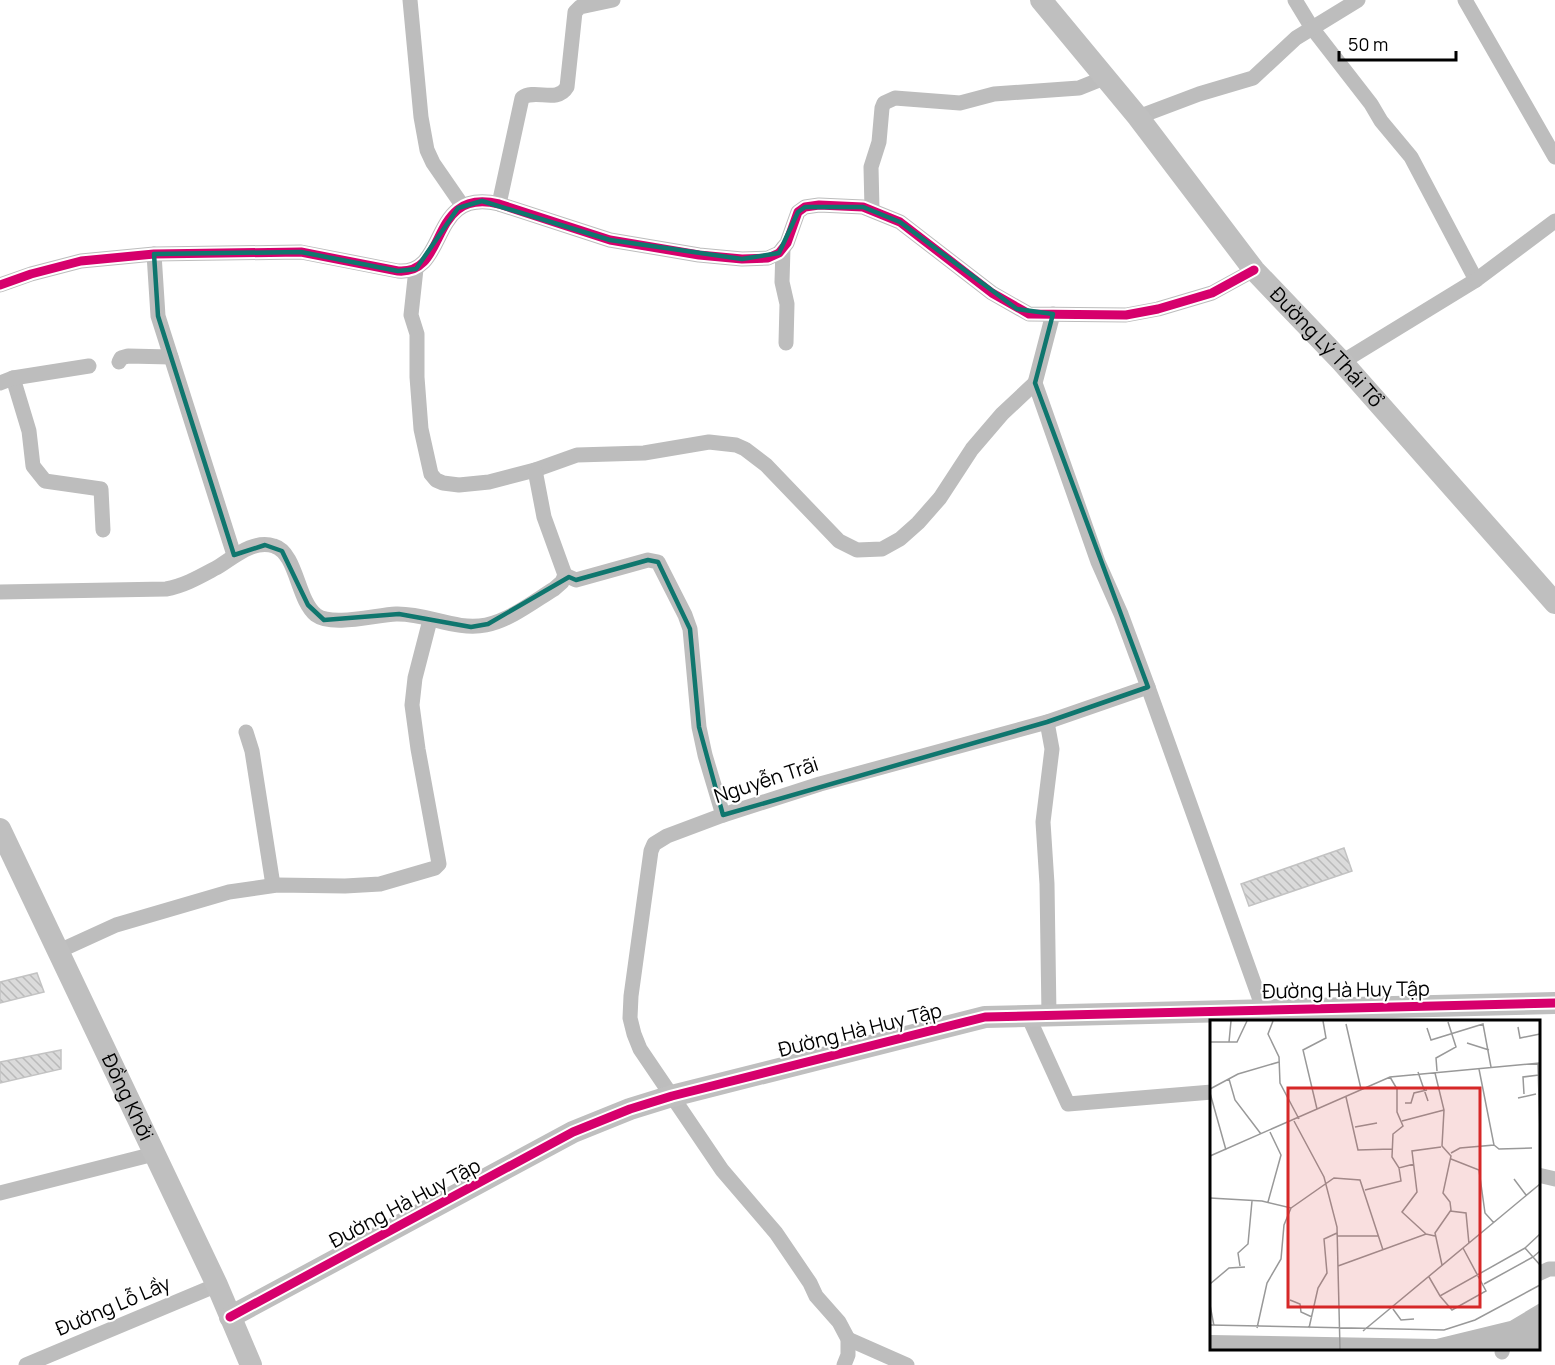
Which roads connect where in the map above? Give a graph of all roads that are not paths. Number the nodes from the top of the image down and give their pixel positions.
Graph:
1 (410, 0) edge
2 (613, 0) edge
3 (1041, 0) edge
4 (1295, 0) edge
5 (1358, 0) edge
6 (1465, 0) edge
7 (1312, 28) junction
8 (1104, 78) junction
9 (1138, 117) junction
10 (1555, 157) edge
11 (500, 204) junction
12 (462, 205) junction
13 (872, 209) junction
14 (1555, 221) edge
15 (783, 248) junction
16 (154, 254) junction
17 (416, 269) junction
18 (1254, 270) junction
19 (1476, 280) junction
20 (0, 285) edge
21 (1053, 314) junction
22 (786, 343) dead end
23 (171, 357) junction
24 (119, 362) dead end
25 (1342, 362) junction
26 (89, 366) dead end
27 (7, 381) edge
28 (1035, 383) junction
29 (534, 470) junction
30 (103, 530) dead end
31 (234, 555) junction
32 (565, 575) junction
33 (0, 592) edge
34 (1555, 603) edge
35 (430, 620) junction
36 (1148, 687) junction
37 (1047, 722) junction
38 (246, 732) dead end
39 (723, 815) junction
40 (2, 840) edge
41 (273, 885) junction
42 (59, 951) junction
43 (1555, 1003) edge
44 (1264, 1011) junction
45 (1039, 1016) junction
46 (1210, 1092) edge
47 (672, 1096) junction
48 (153, 1154) junction
49 (1540, 1175) edge
50 (1555, 1179) edge
51 (0, 1193) edge
52 (1555, 1269) edge
53 (1540, 1274) edge
54 (217, 1285) junction
55 (230, 1317) junction
56 (848, 1339) junction
57 (26, 1365) edge
58 (252, 1365) edge
59 (844, 1365) edge
60 (907, 1365) edge

1 - 12 street
2 - 11 street
3 - 8 street, Đường Lý Thái Tổ
4 - 7 street
5 - 7 street
6 - 10 street
7 - 9 street
7 - 19 street
8 - 9 street, Đường Lý Thái Tổ
8 - 13 street
9 - 18 street, Đường Lý Thái Tổ
11 - 12 street
11 - 15 street
12 - 17 street
13 - 15 street
13 - 21 street
14 - 19 street
15 - 22 street
16 - 17 street
16 - 20 street
16 - 23 street
17 - 29 street
18 - 21 street
18 - 25 street, Đường Lý Thái Tổ
19 - 25 street
21 - 28 street
23 - 24 street
23 - 31 street
25 - 34 street, Đường Lý Thái Tổ
26 - 27 street
27 - 30 street
28 - 29 street
28 - 36 street
29 - 32 street
31 - 33 street
31 - 35 street
32 - 35 street
32 - 39 street
35 - 41 street
36 - 37 street, Nguyễn Trãi
36 - 44 street
37 - 39 street, Nguyễn Trãi
37 - 45 street
38 - 41 street
39 - 47 street, Nguyễn Trãi
40 - 42 street, Đồng Khởi
41 - 42 street
42 - 48 street, Đồng Khởi
43 - 44 street, Đường Hà Huy Tập
44 - 45 street, Đường Hà Huy Tập
45 - 46 street
45 - 47 street, Đường Hà Huy Tập
47 - 55 street, Đường Hà Huy Tập
47 - 56 street, Nguyễn Trãi
48 - 51 street
48 - 54 street, Đồng Khởi
49 - 50 street
52 - 53 street
54 - 55 street, Đồng Khởi
54 - 57 street, Đường Lỗ Lầy
55 - 58 street, Đồng Khởi
56 - 59 street
56 - 60 street

